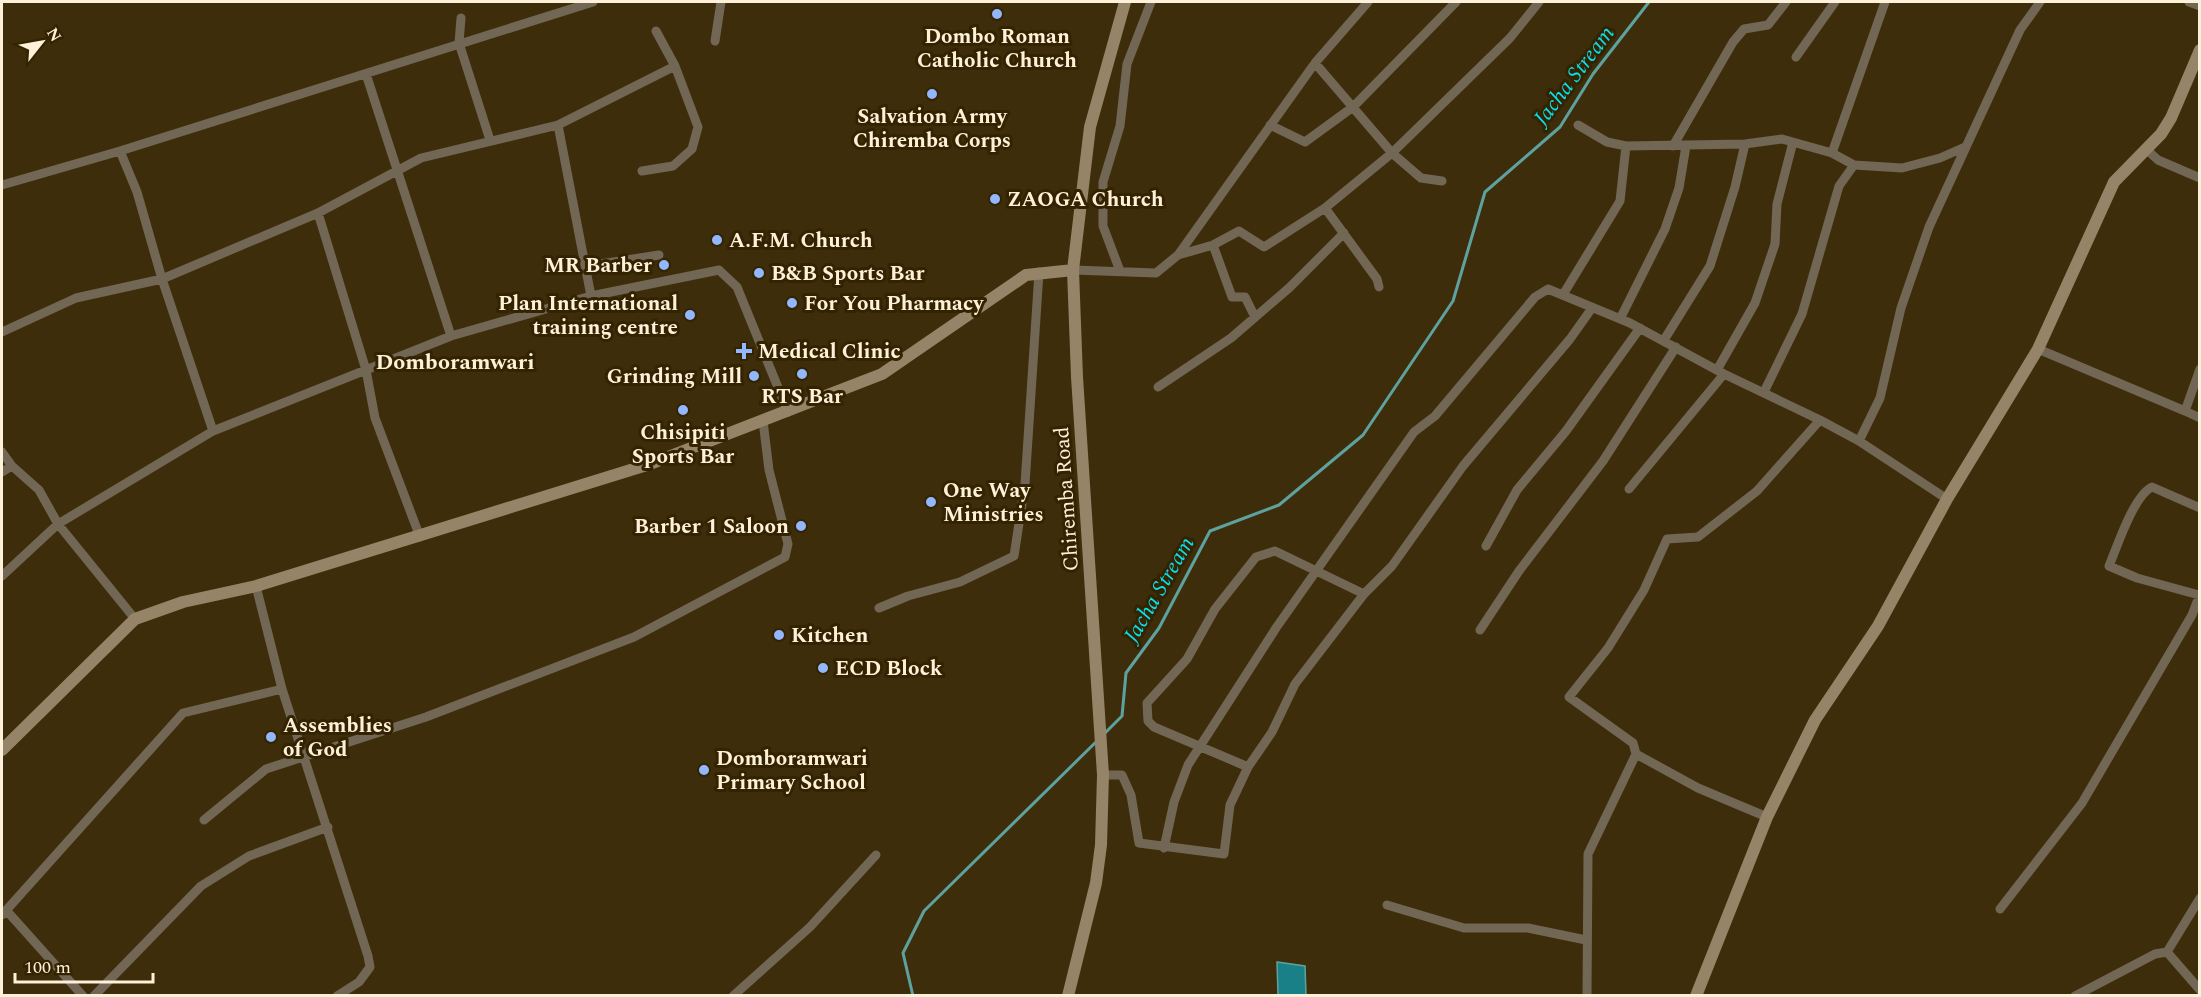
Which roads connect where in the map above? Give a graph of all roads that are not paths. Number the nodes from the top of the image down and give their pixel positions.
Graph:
1 (593, 2) edge
2 (721, 2) edge
3 (1125, 2) edge
4 (1151, 2) edge
5 (1368, 2) edge
6 (1456, 2) edge
7 (1539, 2) edge
8 (1786, 2) edge
9 (1835, 2) edge
10 (1885, 2) edge
11 (2040, 2) edge
12 (2189, 2) edge
13 (2199, 6) edge
14 (461, 18) dead end
15 (656, 31) dead end
16 (715, 41) dead end
17 (459, 43) junction
18 (2199, 50) edge
19 (1796, 57) dead end
20 (1315, 63) junction
21 (675, 66) junction
22 (366, 74) junction
23 (1353, 107) junction
24 (558, 124) junction
25 (1270, 125) junction
26 (1578, 125) dead end
27 (490, 140) junction
28 (1793, 142) junction
29 (1745, 144) junction
30 (1626, 146) junction
31 (1673, 146) junction
32 (1686, 146) junction
33 (1965, 147) junction
34 (2147, 150) junction
35 (120, 151) junction
36 (1392, 153) junction
37 (1832, 153) junction
38 (1854, 165) junction
39 (398, 170) junction
40 (642, 171) dead end
41 (2199, 178) edge
42 (1442, 180) dead end
43 (2, 185) edge
44 (1324, 208) junction
45 (318, 213) junction
46 (1344, 233) junction
47 (1213, 245) junction
48 (659, 255) dead end
49 (1178, 255) junction
50 (587, 266) junction
51 (1073, 270) junction
52 (1120, 271) junction
53 (1040, 272) junction
54 (162, 279) junction
55 (1379, 286) dead end
56 (1564, 293) junction
57 (591, 296) junction
58 (1592, 308) junction
59 (1256, 317) junction
60 (1620, 319) junction
61 (1640, 328) junction
62 (2, 332) edge
63 (451, 336) junction
64 (1664, 340) junction
65 (1676, 347) junction
66 (2038, 350) junction
67 (2199, 369) edge
68 (366, 370) junction
69 (1721, 372) junction
70 (1158, 387) dead end
71 (1764, 392) junction
72 (2185, 411) junction
73 (788, 412) junction
74 (2199, 418) edge
75 (1820, 420) junction
76 (763, 421) junction
77 (213, 431) junction
78 (1859, 441) junction
79 (2, 453) edge
80 (12, 466) junction
81 (2, 472) edge
82 (1629, 489) dead end
83 (1947, 499) junction
84 (2199, 508) edge
85 (58, 524) junction
86 (420, 537) junction
87 (1486, 546) dead end
88 (1317, 572) junction
89 (2, 576) edge
90 (256, 586) junction
91 (1364, 594) junction
92 (2199, 595) edge
93 (879, 608) dead end
94 (135, 619) junction
95 (1480, 630) dead end
96 (282, 689) junction
97 (1199, 746) junction
98 (2, 750) edge
99 (1636, 753) junction
100 (304, 754) junction
101 (1248, 767) junction
102 (1103, 775) junction
103 (1767, 817) junction
104 (204, 820) dead end
105 (328, 826) junction
106 (1164, 848) junction
107 (876, 855) dead end
108 (2199, 898) edge
109 (1387, 904) dead end
110 (2000, 909) dead end
111 (4, 912) edge
112 (1586, 940) junction
113 (2167, 952) junction
114 (2199, 990) edge
115 (83, 996) edge
116 (94, 996) edge
117 (337, 996) edge
118 (733, 996) edge
119 (1068, 996) edge
120 (1587, 996) edge
121 (1696, 996) edge
122 (2075, 996) edge

1 - 17 street
2 - 16 street
3 - 51 street, Chiremba Road
4 - 52 street
5 - 20 street
6 - 23 street
7 - 36 street
8 - 31 street
9 - 19 street
10 - 37 street
11 - 33 street
12 - 13 street
14 - 17 street
15 - 21 street
17 - 22 street
17 - 27 street
18 - 34 street
20 - 23 street
20 - 25 street
21 - 24 street
21 - 40 street
22 - 35 street
22 - 39 street
23 - 25 street
23 - 36 street
24 - 27 street
24 - 50 street
25 - 49 street
26 - 30 street
27 - 39 street
28 - 29 street
28 - 37 street
28 - 69 street
29 - 32 street
29 - 64 street
30 - 31 street
30 - 56 street
31 - 32 street
32 - 60 street
33 - 38 street
33 - 78 street
34 - 41 street
34 - 66 street
35 - 43 street
35 - 54 street
36 - 42 street
36 - 44 street
37 - 38 street
38 - 71 street
39 - 45 street
39 - 63 street
44 - 46 street
44 - 47 street
45 - 54 street
45 - 68 street
46 - 55 street
46 - 59 street
47 - 49 street
47 - 59 street
48 - 50 street
49 - 52 street
50 - 57 street
51 - 52 street
51 - 53 street
51 - 102 street, Chiremba Road
53 - 73 street
53 - 93 street
54 - 62 street
54 - 77 street
56 - 58 street
56 - 88 street
57 - 63 street
57 - 73 street
58 - 60 street
58 - 91 street
59 - 70 street
60 - 61 street
61 - 64 street
61 - 87 street
63 - 68 street
64 - 65 street
65 - 69 street
65 - 95 street
66 - 72 street
66 - 83 street
67 - 72 street
68 - 77 street
68 - 86 street
69 - 71 street
69 - 82 street
71 - 75 street
72 - 74 street
73 - 76 street
75 - 78 street
75 - 99 street
76 - 86 street
76 - 100 street
77 - 85 street
78 - 83 street
79 - 80 street
80 - 81 street
80 - 85 street
83 - 103 street
84 - 92 street
85 - 89 street
85 - 94 street
86 - 90 street
88 - 91 street
88 - 97 street
88 - 97 street
90 - 94 street
90 - 96 street
91 - 101 street
92 - 110 street
94 - 98 street
96 - 100 street
96 - 111 street
97 - 101 street
97 - 106 street
99 - 103 street
99 - 112 street
100 - 104 street
100 - 105 street
101 - 106 street
102 - 106 street
102 - 119 street, Chiremba Road
103 - 121 street
105 - 116 street
105 - 117 street
107 - 118 street
108 - 113 street
109 - 112 street
111 - 115 street
112 - 120 street
113 - 114 street
113 - 122 street

